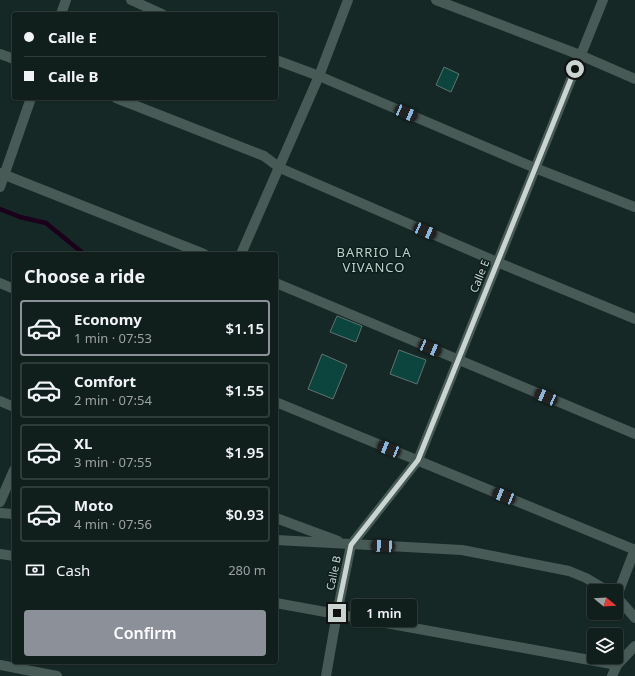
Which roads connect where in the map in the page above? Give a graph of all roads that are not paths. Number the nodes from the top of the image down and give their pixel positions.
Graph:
1 (66, 0) edge
2 (131, 0) edge
3 (348, 0) edge
4 (436, 0) edge
5 (603, 0) edge
6 (62, 12) edge
7 (158, 12) edge
8 (0, 54) edge
9 (580, 55) junction
10 (12, 57) edge
11 (278, 61) edge
12 (319, 76) junction
13 (635, 79) edge
14 (30, 100) edge
15 (121, 100) edge
16 (280, 168) junction
17 (535, 168) junction
18 (3, 174) edge
19 (0, 187) edge
20 (635, 207) edge
21 (199, 252) edge
22 (242, 252) edge
23 (497, 262) junction
24 (0, 283) edge
25 (278, 284) edge
26 (12, 288) edge
27 (635, 319) edge
28 (458, 360) junction
29 (0, 400) edge
30 (278, 403) edge
31 (12, 406) edge
32 (635, 434) edge
33 (418, 460) junction
34 (12, 475) edge
35 (0, 502) edge
36 (0, 512) edge
37 (12, 514) edge
38 (278, 519) edge
39 (278, 540) edge
40 (351, 545) junction
41 (635, 550) edge
42 (0, 554) edge
43 (12, 556) edge
44 (596, 584) edge
45 (619, 584) edge
46 (278, 603) edge
47 (623, 604) edge
48 (337, 613) junction
49 (635, 618) edge
50 (635, 646) edge
51 (0, 665) edge
52 (617, 665) junction
53 (57, 676) edge
54 (326, 676) edge
55 (612, 676) edge

1 - 6 street
2 - 7 street
3 - 12 street
4 - 9 street
5 - 9 street, Calle E
8 - 10 street
9 - 13 street
9 - 17 street, Calle E
11 - 12 street
12 - 16 street
12 - 17 street
14 - 18 street
15 - 16 street
16 - 22 street
16 - 23 street
17 - 20 street
17 - 23 street, Calle E
18 - 19 street
18 - 21 street
23 - 27 street
23 - 28 street, Calle E
24 - 26 street
25 - 28 street
28 - 32 street
28 - 33 street, Calle E
29 - 31 street
30 - 33 street
33 - 40 street, Calle E
33 - 41 street
34 - 35 street
36 - 37 street
38 - 40 street
39 - 40 street
40 - 44 street
40 - 48 street, Calle B
41 - 45 street
42 - 43 street
46 - 48 street
47 - 49 street
48 - 52 street
48 - 54 street, Calle B
50 - 52 street
51 - 53 street
52 - 55 street

